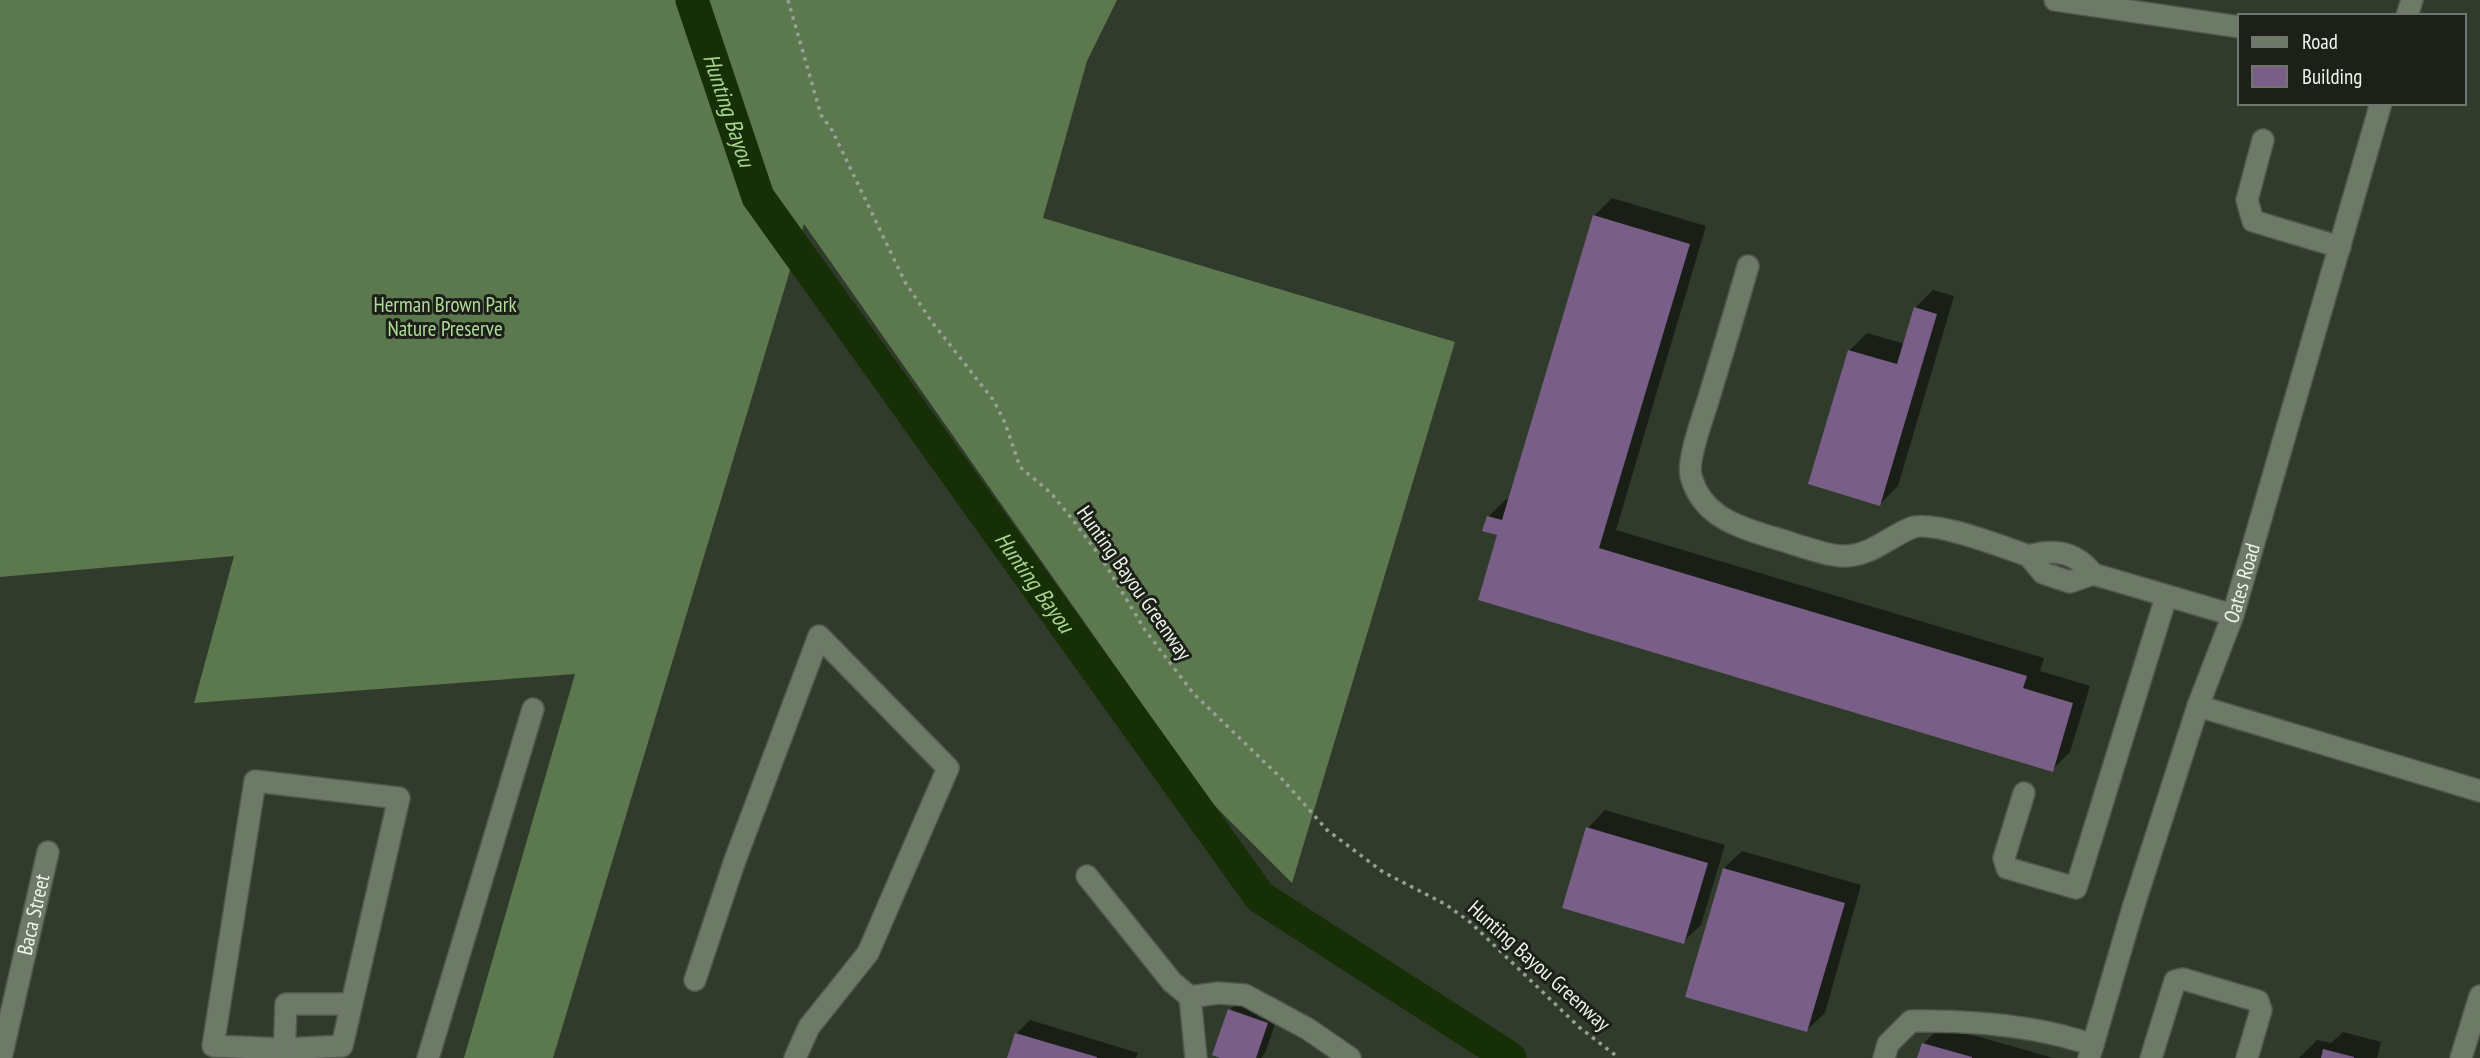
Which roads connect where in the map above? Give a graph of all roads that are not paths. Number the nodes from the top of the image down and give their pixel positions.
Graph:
1 (2055, 0) edge
2 (2238, 27) edge
3 (2380, 105) edge
4 (2263, 141) dead end
5 (2340, 247) junction
6 (1748, 266) dead end
7 (2166, 597) junction
8 (2232, 615) junction
9 (2198, 706) junction
10 (533, 709) dead end
11 (2480, 791) edge
12 (2024, 793) dead end
13 (47, 852) dead end
14 (1087, 876) dead end
15 (695, 980) dead end
16 (2480, 996) edge
17 (1190, 997) junction
18 (351, 1004) junction
19 (2091, 1051) edge
20 (284, 1054) edge
21 (1, 1058) edge
22 (428, 1058) edge
23 (794, 1058) edge
24 (1196, 1058) edge
25 (1350, 1058) edge
26 (1884, 1058) edge
27 (2151, 1058) edge
28 (2247, 1058) edge
29 (2461, 1058) edge

1 - 2 street
3 - 5 street, Oates Road
4 - 5 street
5 - 8 street, Oates Road
6 - 7 street
7 - 8 street
7 - 12 street
8 - 9 street, Oates Road
9 - 11 street
9 - 19 street, Oates Road
10 - 22 street
13 - 21 street, Baca Street
14 - 17 street
15 - 23 street
16 - 29 street
17 - 24 street
17 - 25 street
18 - 20 street
18 - 20 street
18 - 20 street
19 - 26 street
27 - 28 street

